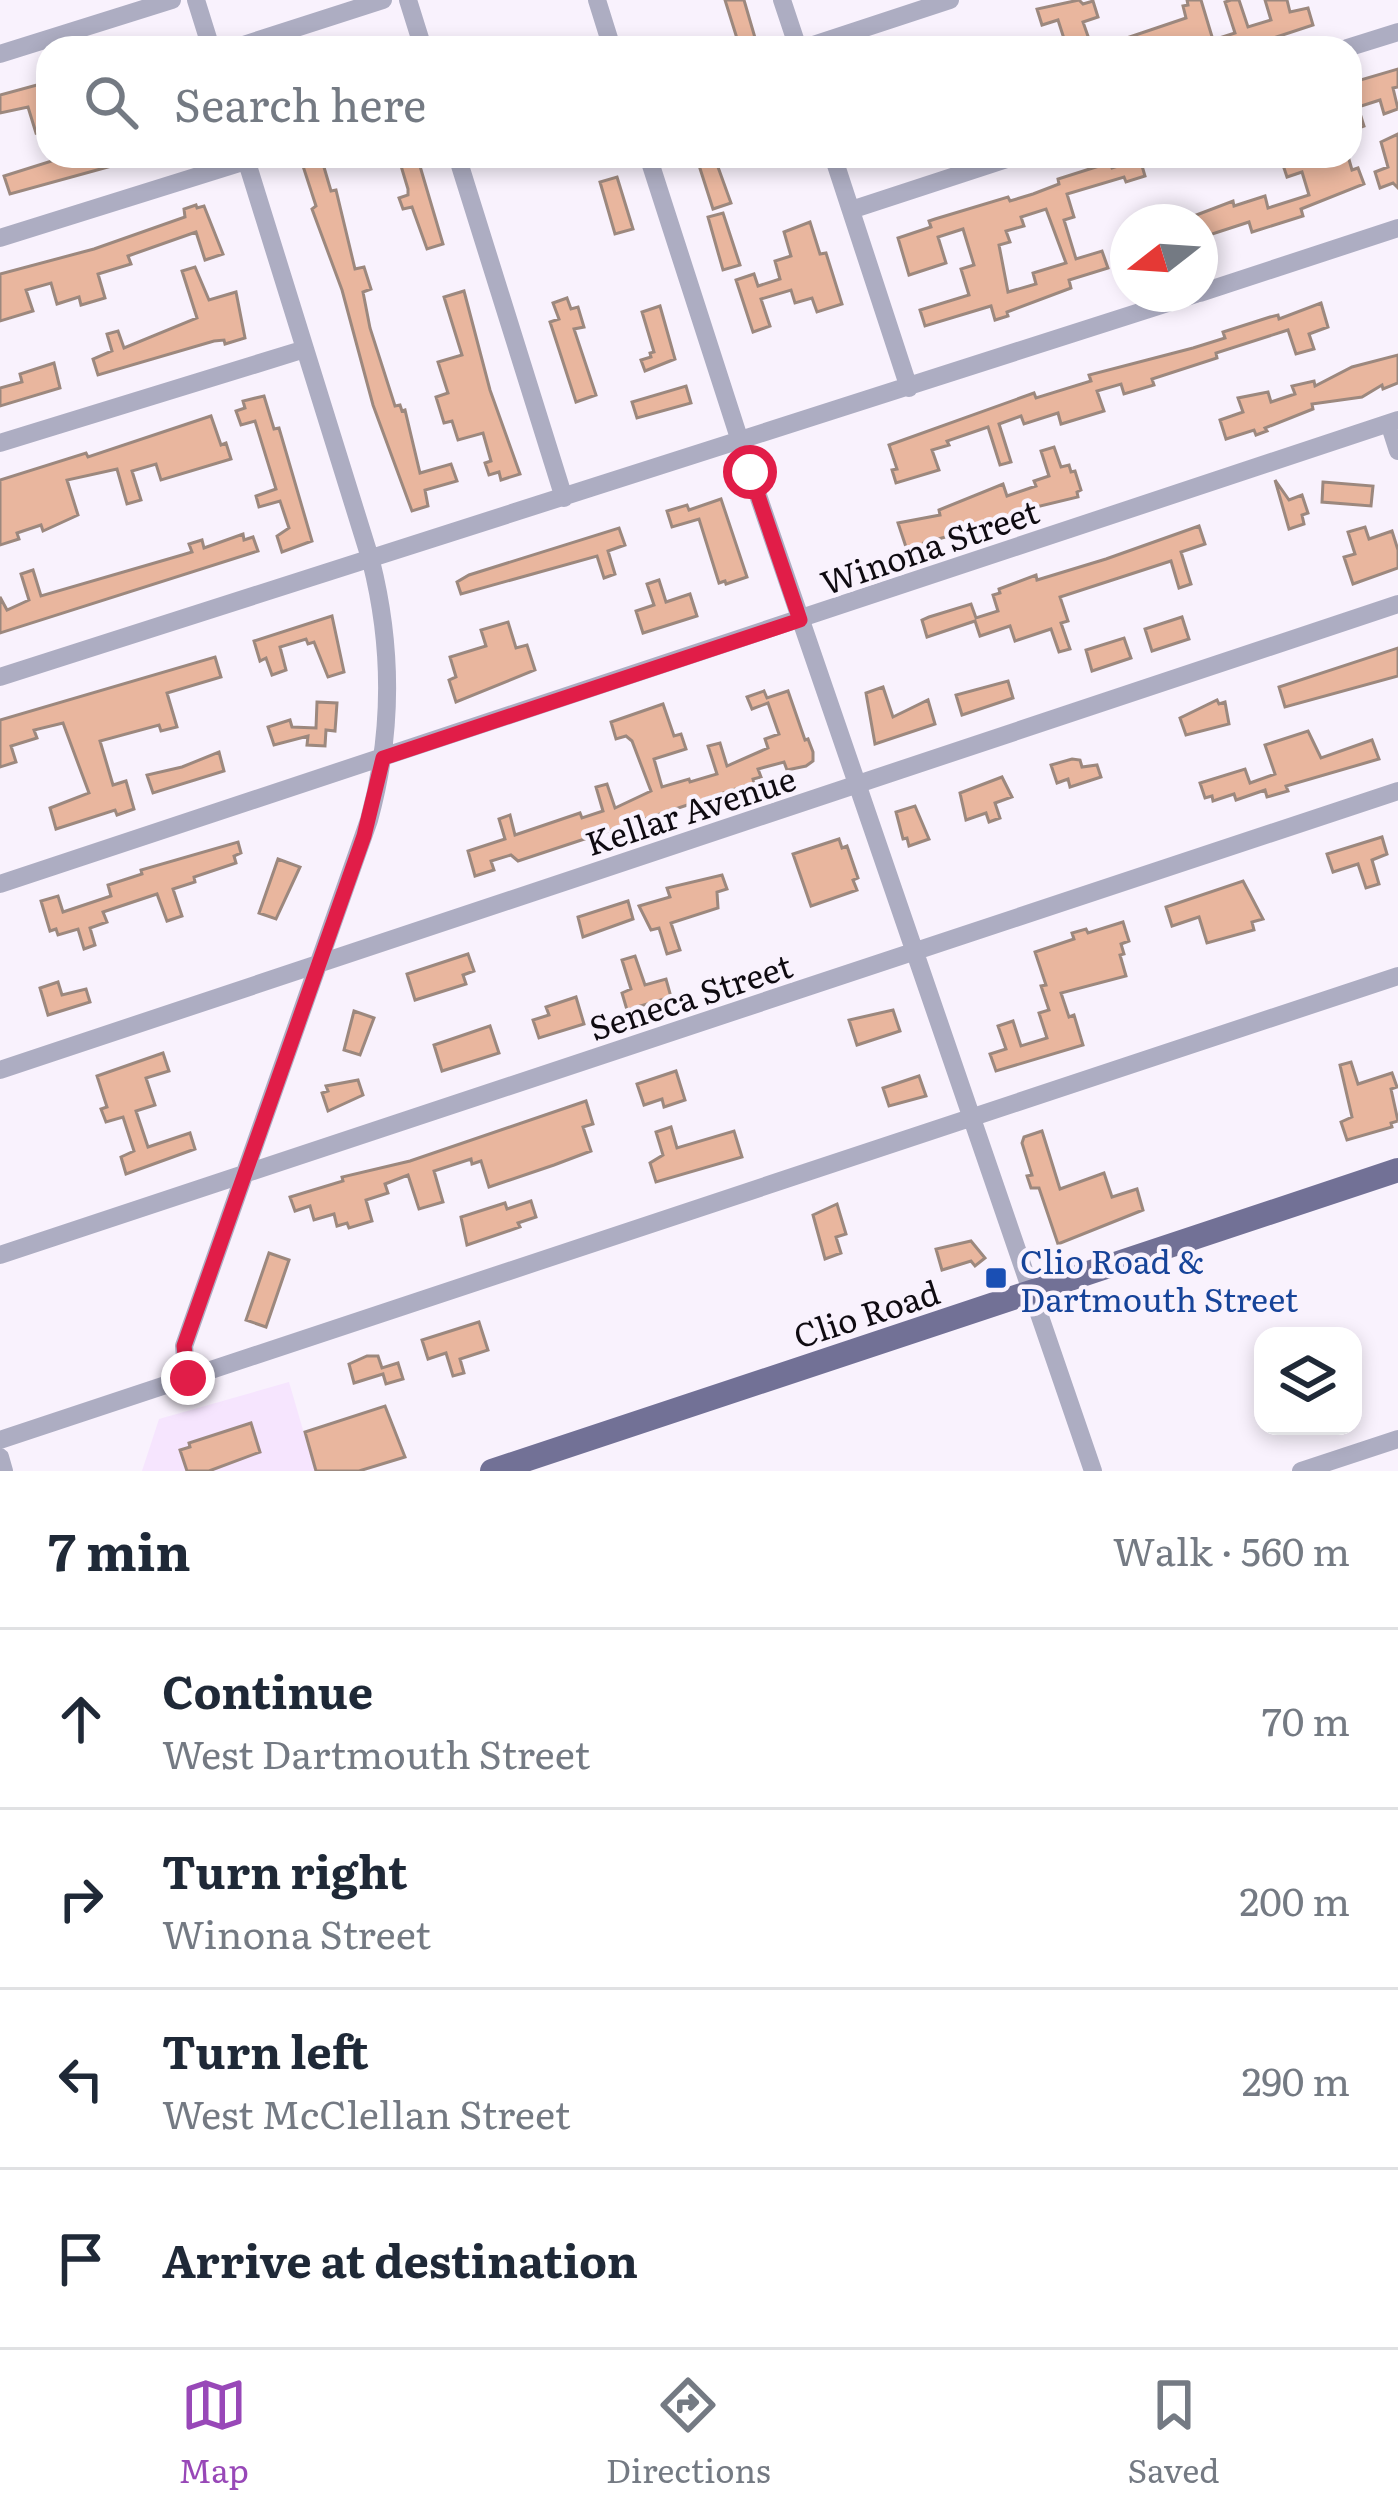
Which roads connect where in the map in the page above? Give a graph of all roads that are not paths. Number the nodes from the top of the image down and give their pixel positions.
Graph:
1 (172, 0) edge
2 (196, 0) edge
3 (383, 0) edge
4 (408, 0) edge
5 (597, 0) edge
6 (782, 0) edge
7 (950, 0) edge
8 (1398, 32) edge
9 (57, 36) edge
10 (207, 36) edge
11 (271, 36) edge
12 (420, 36) edge
13 (609, 36) edge
14 (796, 36) edge
15 (838, 36) edge
16 (36, 43) edge
17 (1362, 44) edge
18 (0, 54) edge
19 (218, 168) edge
20 (249, 168) edge
21 (461, 168) edge
22 (652, 168) edge
23 (837, 168) edge
24 (979, 168) edge
25 (850, 210) junction
26 (1398, 228) edge
27 (0, 238) edge
28 (1218, 286) edge
29 (1140, 312) edge
30 (305, 349) junction
31 (909, 388) junction
32 (1393, 421) edge
33 (740, 442) junction
34 (0, 443) edge
35 (1398, 451) edge
36 (564, 498) junction
37 (371, 561) junction
38 (1398, 604) edge
39 (800, 620) junction
40 (0, 677) edge
41 (383, 758) junction
42 (858, 786) junction
43 (1398, 791) edge
44 (0, 884) edge
45 (916, 952) junction
46 (317, 965) junction
47 (1398, 976) edge
48 (0, 1070) edge
49 (974, 1118) junction
50 (1398, 1170) edge
51 (244, 1174) junction
52 (0, 1255) edge
53 (1033, 1292) junction
54 (188, 1378) junction
55 (1398, 1439) edge
56 (0, 1440) edge
57 (0, 1457) edge
58 (4, 1471) edge
59 (492, 1471) edge
60 (1093, 1471) edge
61 (1301, 1471) edge

1 - 9 street
2 - 10 street
3 - 11 street
4 - 12 street
5 - 13 street
6 - 14 street
7 - 15 street
8 - 17 street
16 - 18 street
19 - 27 street
20 - 30 street
21 - 36 street
22 - 33 street
23 - 25 street
24 - 25 street
25 - 31 street
26 - 28 street
29 - 31 street
30 - 34 street
30 - 37 street
31 - 33 street
32 - 35 street
32 - 39 street, Winona Street
33 - 36 street
33 - 39 street
36 - 37 street
37 - 40 street
37 - 41 street
38 - 42 street, Kellar Avenue
39 - 41 street, Winona Street
39 - 42 street
41 - 44 street, Winona Street
41 - 46 street
42 - 45 street
42 - 46 street, Kellar Avenue
43 - 45 street, Seneca Street
45 - 49 street
45 - 51 street, Seneca Street
46 - 48 street, Kellar Avenue
46 - 51 street
47 - 49 street
49 - 53 street
49 - 54 street
50 - 53 main road, Clio Road
51 - 52 street, Seneca Street
51 - 54 street
53 - 59 main road, Clio Road
53 - 60 street
54 - 56 street
55 - 61 street
57 - 58 street

